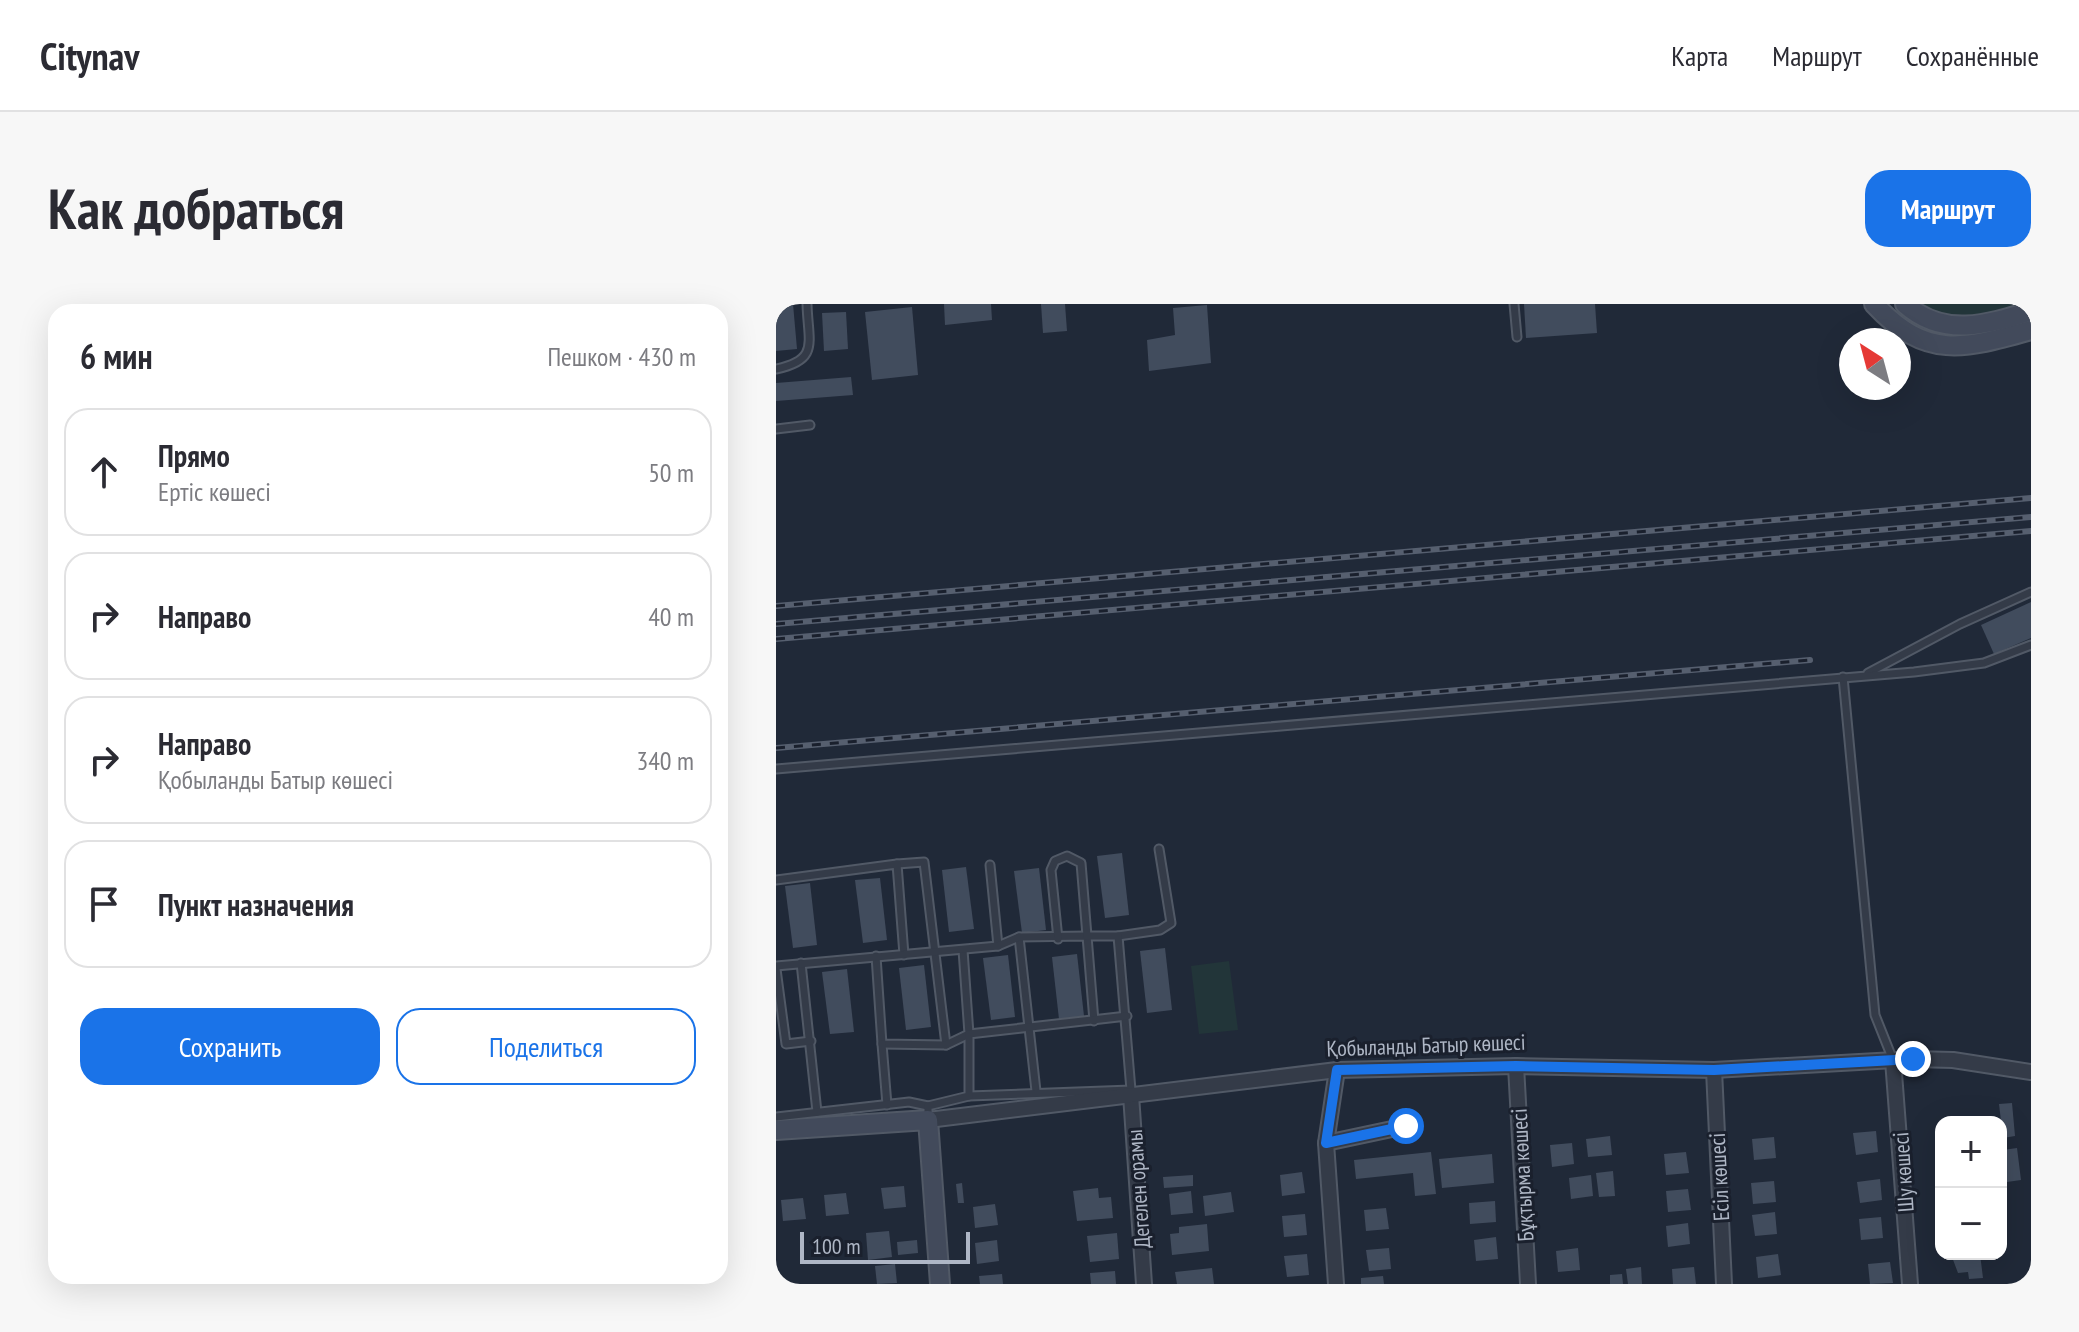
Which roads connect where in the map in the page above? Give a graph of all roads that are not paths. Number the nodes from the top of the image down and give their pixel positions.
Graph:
1 (807, 304) edge
2 (1514, 304) edge
3 (1874, 304) edge
4 (1905, 304) edge
5 (2031, 311) edge
6 (2031, 330) edge
7 (1517, 337) dead end
8 (776, 369) edge
9 (810, 425) dead end
10 (776, 429) edge
11 (2031, 592) edge
12 (2031, 645) edge
13 (1866, 674) junction
14 (1843, 677) junction
15 (776, 769) edge
16 (1159, 849) dead end
17 (897, 864) junction
18 (990, 865) dead end
19 (776, 880) edge
20 (1087, 936) junction
21 (1118, 936) junction
22 (1019, 937) junction
23 (1058, 939) junction
24 (998, 946) junction
25 (963, 950) junction
26 (935, 953) junction
27 (904, 955) junction
28 (876, 956) junction
29 (801, 963) junction
30 (776, 967) edge
31 (1127, 1016) junction
32 (1094, 1021) junction
33 (1030, 1028) junction
34 (969, 1034) junction
35 (811, 1041) junction
36 (882, 1044) junction
37 (946, 1045) junction
38 (1893, 1060) junction
39 (1516, 1066) junction
40 (1337, 1070) junction
41 (1714, 1070) junction
42 (2031, 1072) edge
43 (1036, 1091) junction
44 (1131, 1092) junction
45 (969, 1096) junction
46 (887, 1105) junction
47 (817, 1112) junction
48 (928, 1113) junction
49 (776, 1117) edge
50 (1406, 1126) dead end
51 (776, 1130) edge
52 (1326, 1143) junction
53 (940, 1284) edge
54 (1144, 1284) edge
55 (1336, 1284) edge
56 (1528, 1284) edge
57 (1724, 1284) edge
58 (1910, 1284) edge

1 - 8 lane
2 - 7 lane
3 - 6 street
4 - 5 street
9 - 10 lane
11 - 13 lane
12 - 13 lane
13 - 14 lane
14 - 15 lane
14 - 38 lane
16 - 21 lane
17 - 19 lane
17 - 26 lane
17 - 27 lane
18 - 24 lane
20 - 21 lane
20 - 23 lane
20 - 23 lane
20 - 32 lane
21 - 31 lane
22 - 23 lane
22 - 24 lane
22 - 33 lane
24 - 25 lane
25 - 26 lane
25 - 34 lane
26 - 27 lane
26 - 37 lane
27 - 28 lane
28 - 29 lane
28 - 36 lane
29 - 30 lane
29 - 35 lane
30 - 35 lane
31 - 32 lane
31 - 44 lane
32 - 33 lane
33 - 34 lane
33 - 43 lane
34 - 37 lane
34 - 45 lane
35 - 47 lane
36 - 37 lane
36 - 46 lane
38 - 41 street, Қобыланды Батыр көшесі
38 - 42 street, Қобыланды Батыр көшесі
38 - 58 street, Шу көшесі
39 - 40 street, Қобыланды Батыр көшесі
39 - 41 street, Қобыланды Батыр көшесі
39 - 56 street, Бұқтырма көшесі
40 - 44 street, Қобыланды Батыр көшесі
40 - 52 street
41 - 57 street, Есіл көшесі
43 - 44 lane
43 - 45 lane
44 - 48 street, Қобыланды Батыр көшесі
44 - 54 street, Дегелен орамы
45 - 48 lane
46 - 47 lane
46 - 48 lane
47 - 49 lane
48 - 51 street, Қобыланды Батыр көшесі
48 - 53 street
50 - 52 street
52 - 55 street

